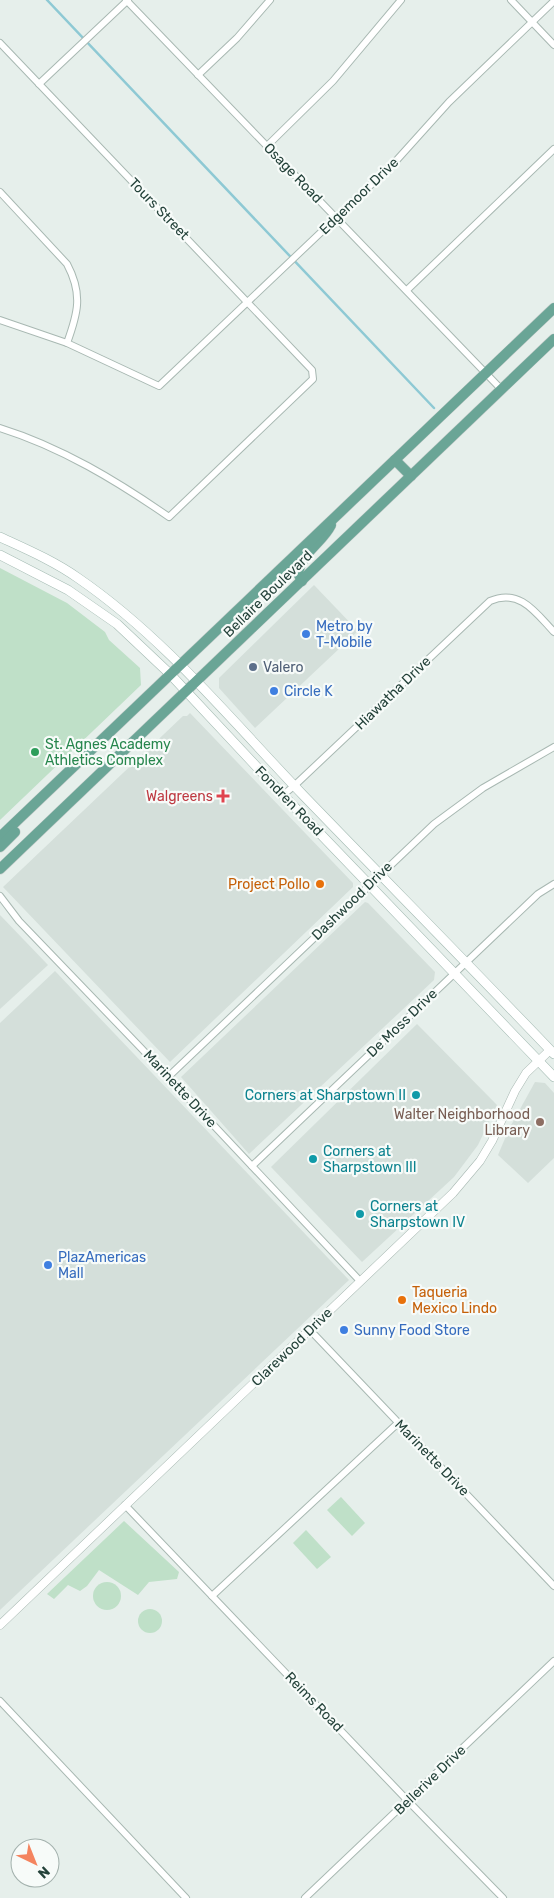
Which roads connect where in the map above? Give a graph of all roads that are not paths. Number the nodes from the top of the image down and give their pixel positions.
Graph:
1 (127, 0) edge
2 (270, 0) edge
3 (401, 0) edge
4 (511, 0) edge
5 (554, 1) edge
6 (532, 22) junction
7 (0, 43) edge
8 (554, 45) edge
9 (198, 75) junction
10 (40, 84) junction
11 (267, 146) junction
12 (554, 149) edge
13 (0, 192) edge
14 (336, 218) junction
15 (407, 290) junction
16 (247, 301) junction
17 (554, 308) edge
18 (0, 320) edge
19 (554, 339) edge
20 (66, 343) junction
21 (486, 373) junction
22 (501, 390) junction
23 (0, 428) edge
24 (394, 460) junction
25 (411, 476) junction
26 (336, 515) junction
27 (0, 537) edge
28 (0, 555) edge
29 (77, 577) junction
30 (302, 580) junction
31 (68, 590) junction
32 (554, 632) edge
33 (180, 664) junction
34 (170, 674) junction
35 (196, 682) junction
36 (186, 692) junction
37 (554, 747) edge
38 (294, 786) junction
39 (283, 795) junction
40 (24, 814) junction
41 (0, 837) edge
42 (0, 847) edge
43 (0, 869) edge
44 (380, 875) junction
45 (554, 884) edge
46 (369, 885) junction
47 (0, 896) edge
48 (465, 963) junction
49 (454, 973) junction
50 (553, 1050) edge
51 (538, 1060) junction
52 (168, 1077) junction
53 (554, 1077) edge
54 (252, 1166) junction
55 (360, 1282) junction
56 (310, 1330) junction
57 (398, 1423) junction
58 (125, 1505) junction
59 (554, 1586) edge
60 (212, 1596) junction
61 (0, 1624) edge
62 (554, 1660) edge
63 (0, 1701) edge
64 (408, 1801) junction
65 (186, 1898) edge
66 (305, 1898) edge
67 (503, 1898) edge

1 - 9 street, Osage Road
1 - 10 street
2 - 9 street
3 - 11 street
4 - 6 street
5 - 6 street, Edgemoor Drive
6 - 8 street
6 - 14 street, Edgemoor Drive
7 - 10 street, Tours Street
9 - 11 street, Osage Road
10 - 16 street, Tours Street
11 - 14 street, Osage Road
12 - 15 street
13 - 20 street
14 - 15 street, Osage Road
14 - 16 street, Edgemoor Drive
15 - 21 street, Osage Road
16 - 20 street, Edgemoor Drive
16 - 23 street, Tours Street
17 - 21 main road, Bellaire Boulevard
18 - 20 street
19 - 22 main road, Bellaire Boulevard
21 - 22 street, Osage Road
21 - 24 main road, Bellaire Boulevard
22 - 25 main road, Bellaire Boulevard
24 - 25 main road
24 - 26 main road, Bellaire Boulevard
25 - 30 main road, Bellaire Boulevard
26 - 30 main road
26 - 33 main road, Bellaire Boulevard
27 - 29 main road, Fondren Road
28 - 31 main road, Fondren Road
29 - 31 main road
29 - 33 main road, Fondren Road
30 - 35 main road, Bellaire Boulevard
31 - 34 main road, Fondren Road
32 - 38 street, Hiawatha Drive
33 - 34 main road, Bellaire Boulevard
33 - 35 main road, Fondren Road
34 - 36 main road, Fondren Road
34 - 40 main road, Bellaire Boulevard
35 - 36 main road, Bellaire Boulevard
35 - 38 main road, Fondren Road
36 - 39 main road, Fondren Road
36 - 43 main road, Bellaire Boulevard
37 - 44 street, Dashwood Drive
38 - 39 street, Hiawatha Drive
38 - 44 main road, Fondren Road
39 - 46 main road, Fondren Road
40 - 41 main road, Bellaire Boulevard
40 - 42 main road
44 - 46 street, Dashwood Drive
44 - 48 main road, Fondren Road
45 - 48 street, De Moss Drive
46 - 49 main road, Fondren Road
46 - 52 street, Dashwood Drive
47 - 52 street, Marinette Drive
48 - 49 street, De Moss Drive
48 - 50 main road, Fondren Road
49 - 51 main road, Fondren Road
49 - 54 street, De Moss Drive
50 - 51 street, Clarewood Drive
51 - 53 main road, Fondren Road
51 - 55 street, Clarewood Drive
52 - 54 street, Marinette Drive
54 - 55 street, Marinette Drive
55 - 56 street, Clarewood Drive
56 - 57 street, Marinette Drive
56 - 58 street, Clarewood Drive
57 - 59 street, Marinette Drive
57 - 60 street
58 - 60 street, Reims Road
58 - 61 street, Clarewood Drive
60 - 64 street, Reims Road
62 - 64 street, Bellerive Drive
63 - 65 street
64 - 66 street, Bellerive Drive
64 - 67 street, Reims Road

